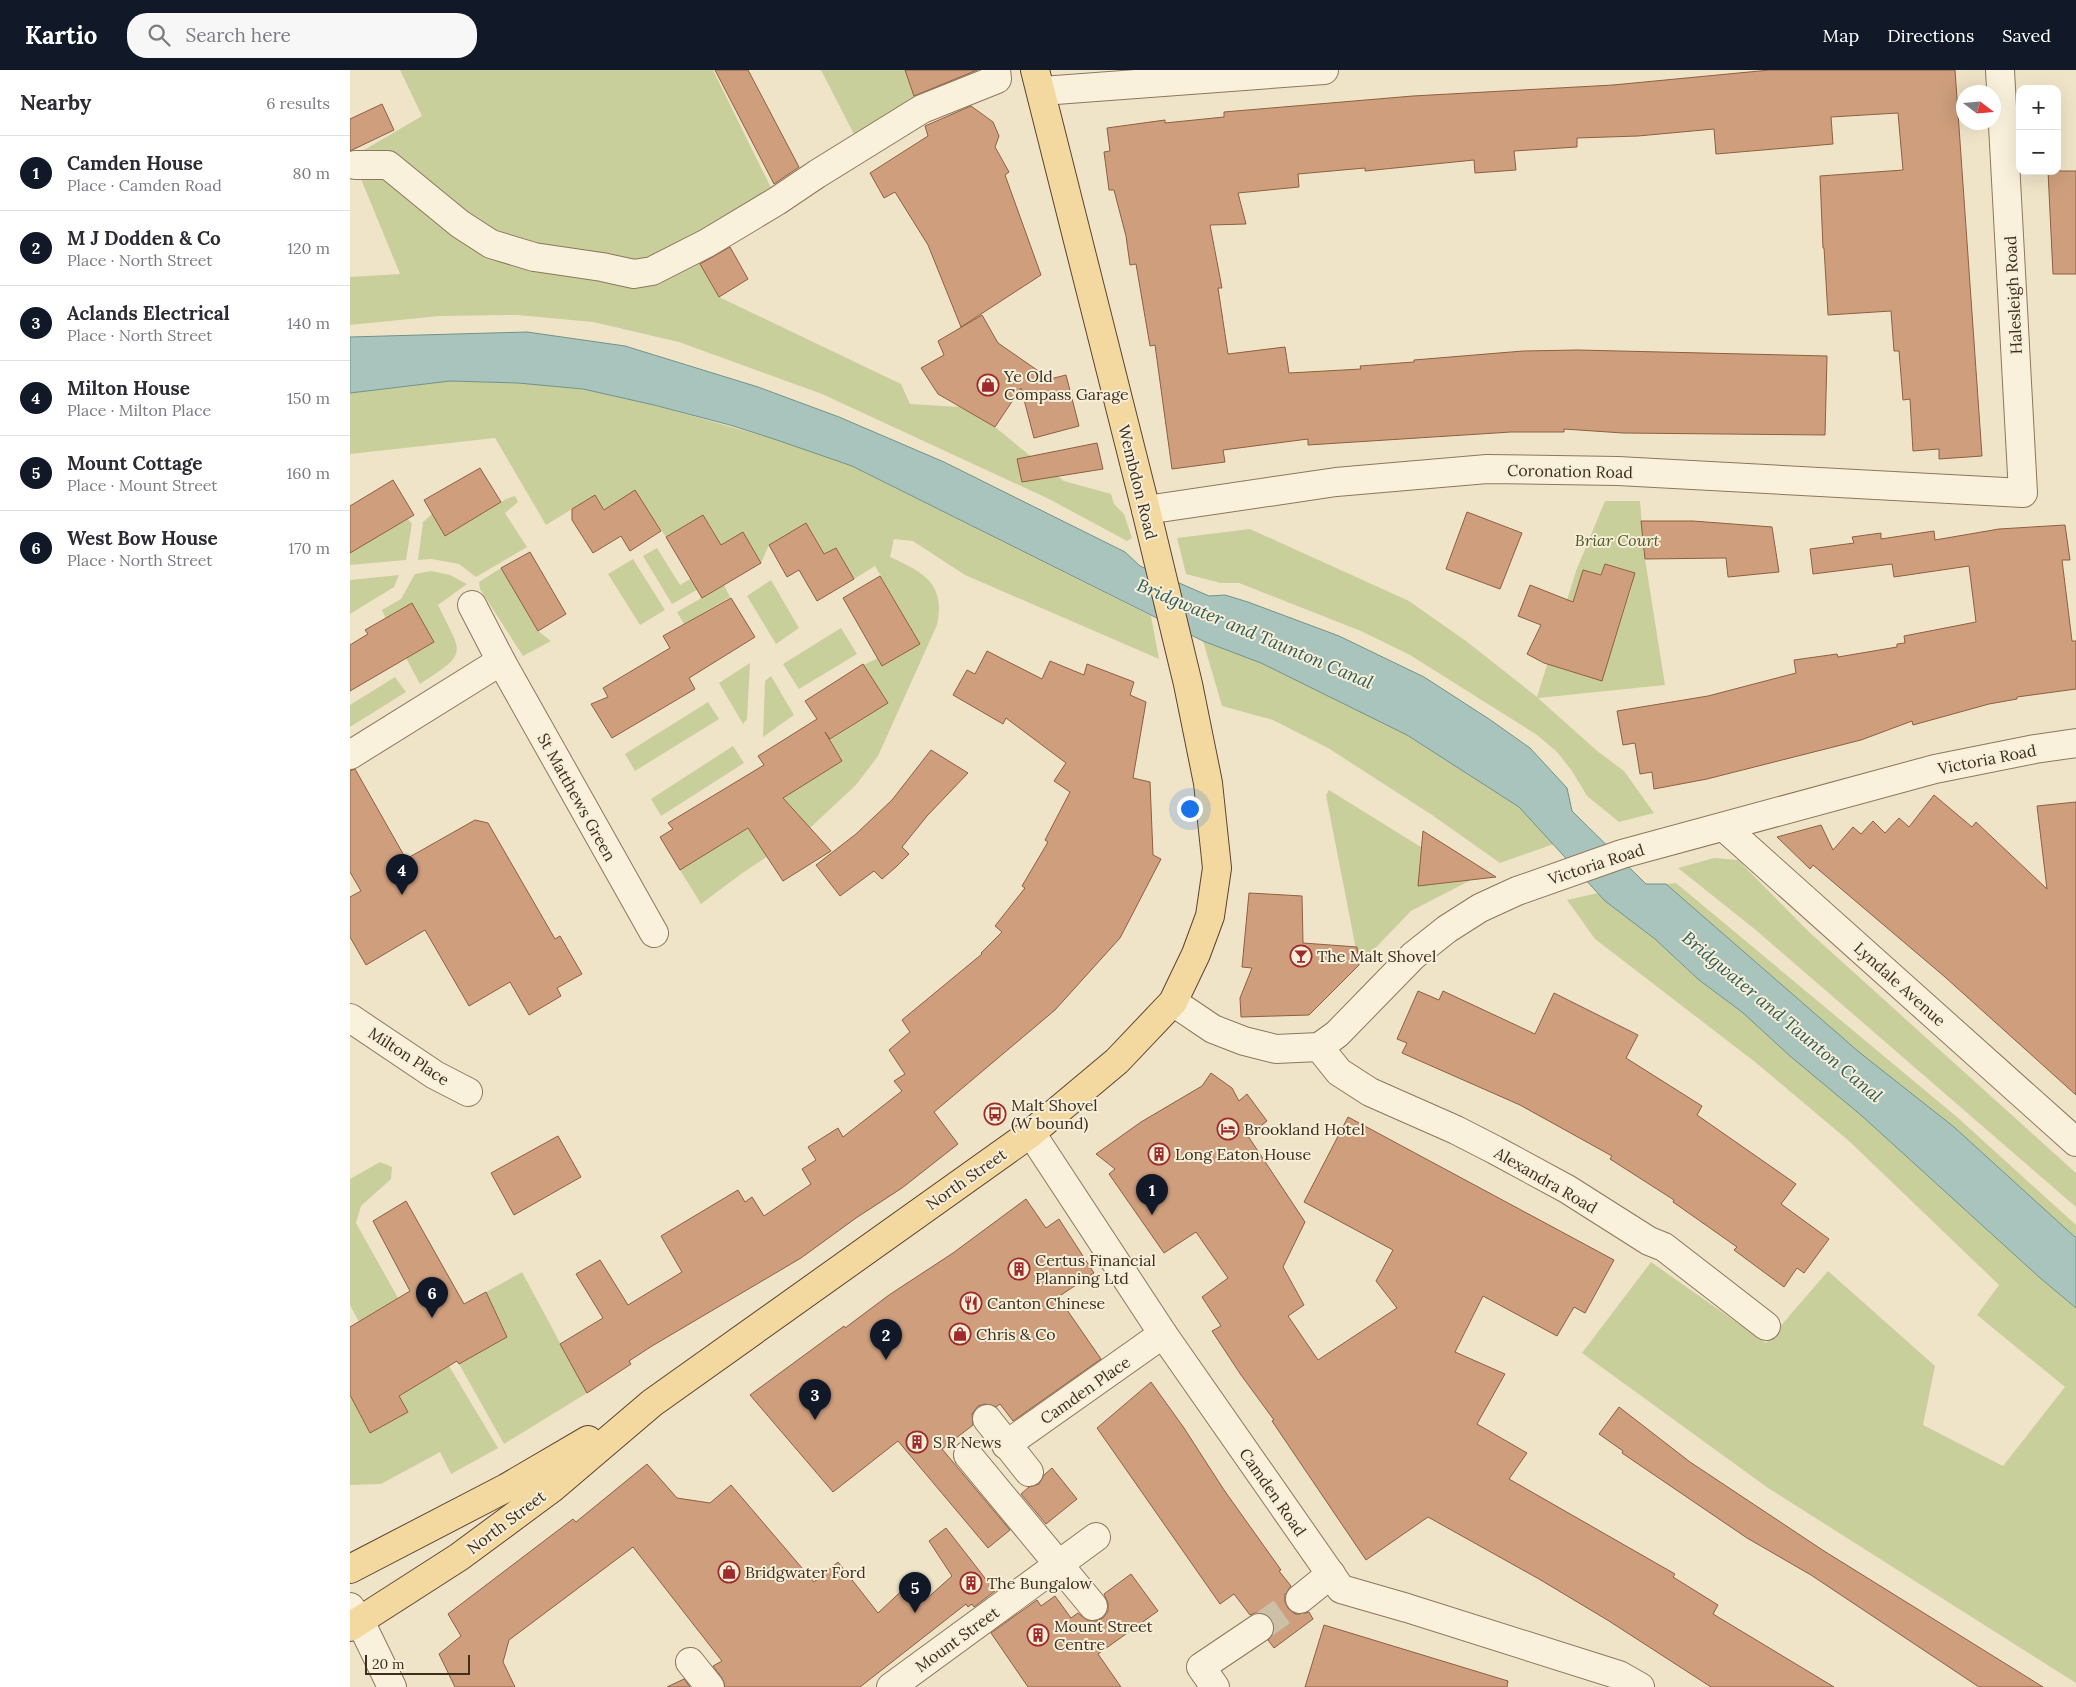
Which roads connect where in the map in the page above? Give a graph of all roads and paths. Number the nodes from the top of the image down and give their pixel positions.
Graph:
1 (996, 70) edge
2 (1324, 70) edge
3 (2000, 70) edge
4 (1038, 80) edge
5 (355, 165) dead end
6 (1996, 492) joint
7 (1146, 510) junction
8 (472, 605) dead end
9 (501, 661) junction
10 (2076, 744) edge
11 (350, 755) edge
12 (1724, 827) junction
13 (1217, 868) joint
14 (654, 933) dead end
15 (1173, 1002) junction
16 (350, 1018) edge
17 (1319, 1047) junction
18 (468, 1092) dead end
19 (1031, 1133) junction
20 (2076, 1142) edge
21 (1766, 1326) dead end
22 (1163, 1334) junction
23 (652, 1403) junction
24 (987, 1420) dead end
25 (1006, 1445) junction
26 (968, 1454) dead end
27 (1029, 1472) dead end
28 (1096, 1537) dead end
29 (1059, 1564) junction
30 (350, 1570) edge
31 (1331, 1574) junction
32 (1300, 1599) tunnel mouth
33 (1093, 1606) dead end
34 (353, 1618) edge
35 (1259, 1628) tunnel mouth
36 (690, 1662) dead end
37 (392, 1687) edge
38 (710, 1687) edge
39 (891, 1687) edge
40 (1215, 1687) edge
41 (1640, 1687) edge

1 - 5 street
2 - 4 street
3 - 6 street, Halesleigh Road
4 - 7 main road, Wembdon Road
6 - 7 street, Coronation Road
7 - 13 main road, Wembdon Road
8 - 9 street, St Matthews Green
9 - 11 street
9 - 14 street, St Matthews Green
10 - 12 street, Victoria Road
12 - 17 street, Victoria Road
12 - 20 street, Lyndale Avenue
13 - 15 main road, North Street
15 - 17 street
15 - 19 main road, North Street
16 - 18 street, Milton Place
17 - 21 street, Alexandra Road
19 - 22 street, Camden Road
19 - 23 main road, North Street
22 - 25 street, Camden Place
22 - 31 street, Camden Road
23 - 30 main road, North Street
23 - 34 main road, North Street
24 - 25 street
25 - 27 street
26 - 29 street
28 - 29 street, Mount Street
29 - 33 street
29 - 39 street, Mount Street
31 - 32 street
31 - 41 street, Camden Road
34 - 37 street
35 - 40 street
36 - 38 street

